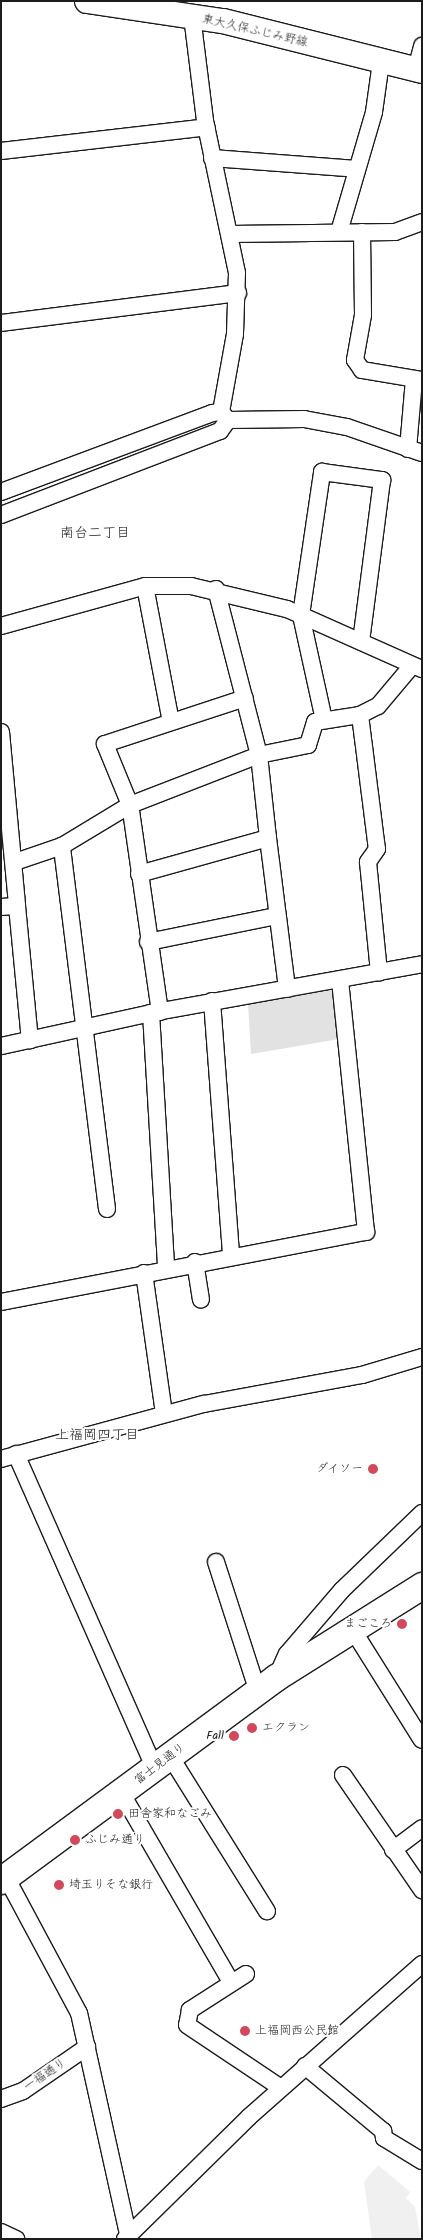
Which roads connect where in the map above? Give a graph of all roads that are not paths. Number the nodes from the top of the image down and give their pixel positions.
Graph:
1 (87, 1) edge
2 (222, 11) edge
3 (192, 16) junction
4 (422, 46) edge
5 (381, 62) junction
6 (419, 70) edge
7 (207, 127) junction
8 (1, 151) edge
9 (212, 158) junction
10 (358, 169) junction
11 (422, 222) edge
12 (339, 232) junction
13 (362, 232) junction
14 (230, 234) junction
15 (238, 293) junction
16 (1, 323) edge
17 (418, 380) edge
18 (225, 416) junction
19 (415, 451) edge
20 (1, 492) edge
21 (1, 514) edge
22 (145, 586) junction
23 (216, 589) junction
24 (301, 615) junction
25 (1, 626) edge
26 (361, 642) junction
27 (416, 668) edge
28 (245, 698) junction
29 (360, 715) junction
30 (324, 720) junction
31 (171, 722) junction
32 (1, 732) edge
33 (259, 755) junction
34 (130, 804) junction
35 (268, 838) junction
36 (62, 846) junction
37 (15, 862) junction
38 (139, 874) junction
39 (9, 907) edge
40 (276, 916) junction
41 (148, 942) junction
42 (422, 964) edge
43 (379, 972) junction
44 (340, 981) junction
45 (287, 989) junction
46 (212, 1002) junction
47 (155, 1012) junction
48 (87, 1027) junction
49 (30, 1040) junction
50 (1, 1046) edge
51 (106, 1209) dead end
52 (231, 1256) junction
53 (195, 1262) junction
54 (166, 1268) junction
55 (144, 1273) junction
56 (201, 1300) dead end
57 (1, 1302) edge
58 (422, 1358) edge
59 (164, 1414) junction
60 (9, 1457) edge
61 (422, 1513) edge
62 (216, 1562) dead end
63 (422, 1586) edge
64 (351, 1627) junction
65 (267, 1685) junction
66 (422, 1740) edge
67 (162, 1762) junction
68 (343, 1775) dead end
69 (122, 1794) junction
70 (422, 1828) edge
71 (393, 1850) junction
72 (4, 1879) edge
73 (422, 1890) edge
74 (267, 1911) dead end
75 (422, 1964) edge
76 (87, 2047) junction
77 (305, 2066) junction
78 (281, 2088) junction
79 (1, 2099) edge
80 (422, 2161) edge
81 (1, 2232) edge
82 (127, 2238) edge
83 (16, 2239) edge

1 - 3 main road, 東大久保ふじみ野線
2 - 3 main road, 東大久保ふじみ野線
2 - 5 main road, 東大久保ふじみ野線
3 - 7 street
4 - 6 street
5 - 6 main road, 東大久保ふじみ野線
5 - 10 street
7 - 8 street
7 - 9 street
9 - 10 street
9 - 14 street
10 - 12 street
11 - 13 street
12 - 13 street
12 - 14 street
13 - 17 street
14 - 15 street
15 - 16 street
15 - 18 street
17 - 19 street
18 - 19 street
18 - 20 street
18 - 21 street
22 - 23 street
22 - 25 street
22 - 31 street
23 - 24 street
23 - 28 street
24 - 26 street
24 - 26 street
24 - 30 street
26 - 27 street
27 - 29 street
28 - 31 street
28 - 33 street
29 - 30 street
29 - 43 street
30 - 33 street
31 - 34 street
32 - 37 street
33 - 34 street
33 - 35 street
34 - 36 street
34 - 38 street
35 - 38 street
35 - 40 street
36 - 37 street
36 - 48 street
37 - 39 street
38 - 41 street
39 - 49 street
40 - 41 street
40 - 45 street
41 - 47 street
42 - 43 street
43 - 44 street
44 - 45 street
44 - 52 street
45 - 46 street
46 - 47 street
46 - 52 street
47 - 48 street
47 - 54 street
48 - 49 street
48 - 51 street
49 - 50 street
52 - 53 street
53 - 54 street
53 - 56 street
54 - 55 street
55 - 57 street
55 - 59 street
58 - 59 street
59 - 60 street
60 - 67 street
61 - 65 street
62 - 65 street
63 - 64 main road, 富士見通り
64 - 65 main road, 富士見通り
64 - 66 street
65 - 67 main road, 富士見通り
67 - 69 main road, 富士見通り
67 - 74 street
68 - 71 street
69 - 72 main road, 富士見通り
69 - 78 street
70 - 71 street
71 - 73 street
72 - 76 street
75 - 77 street
76 - 79 street, 一福通り
76 - 82 street
77 - 78 street
77 - 80 street
78 - 82 street
81 - 83 street

